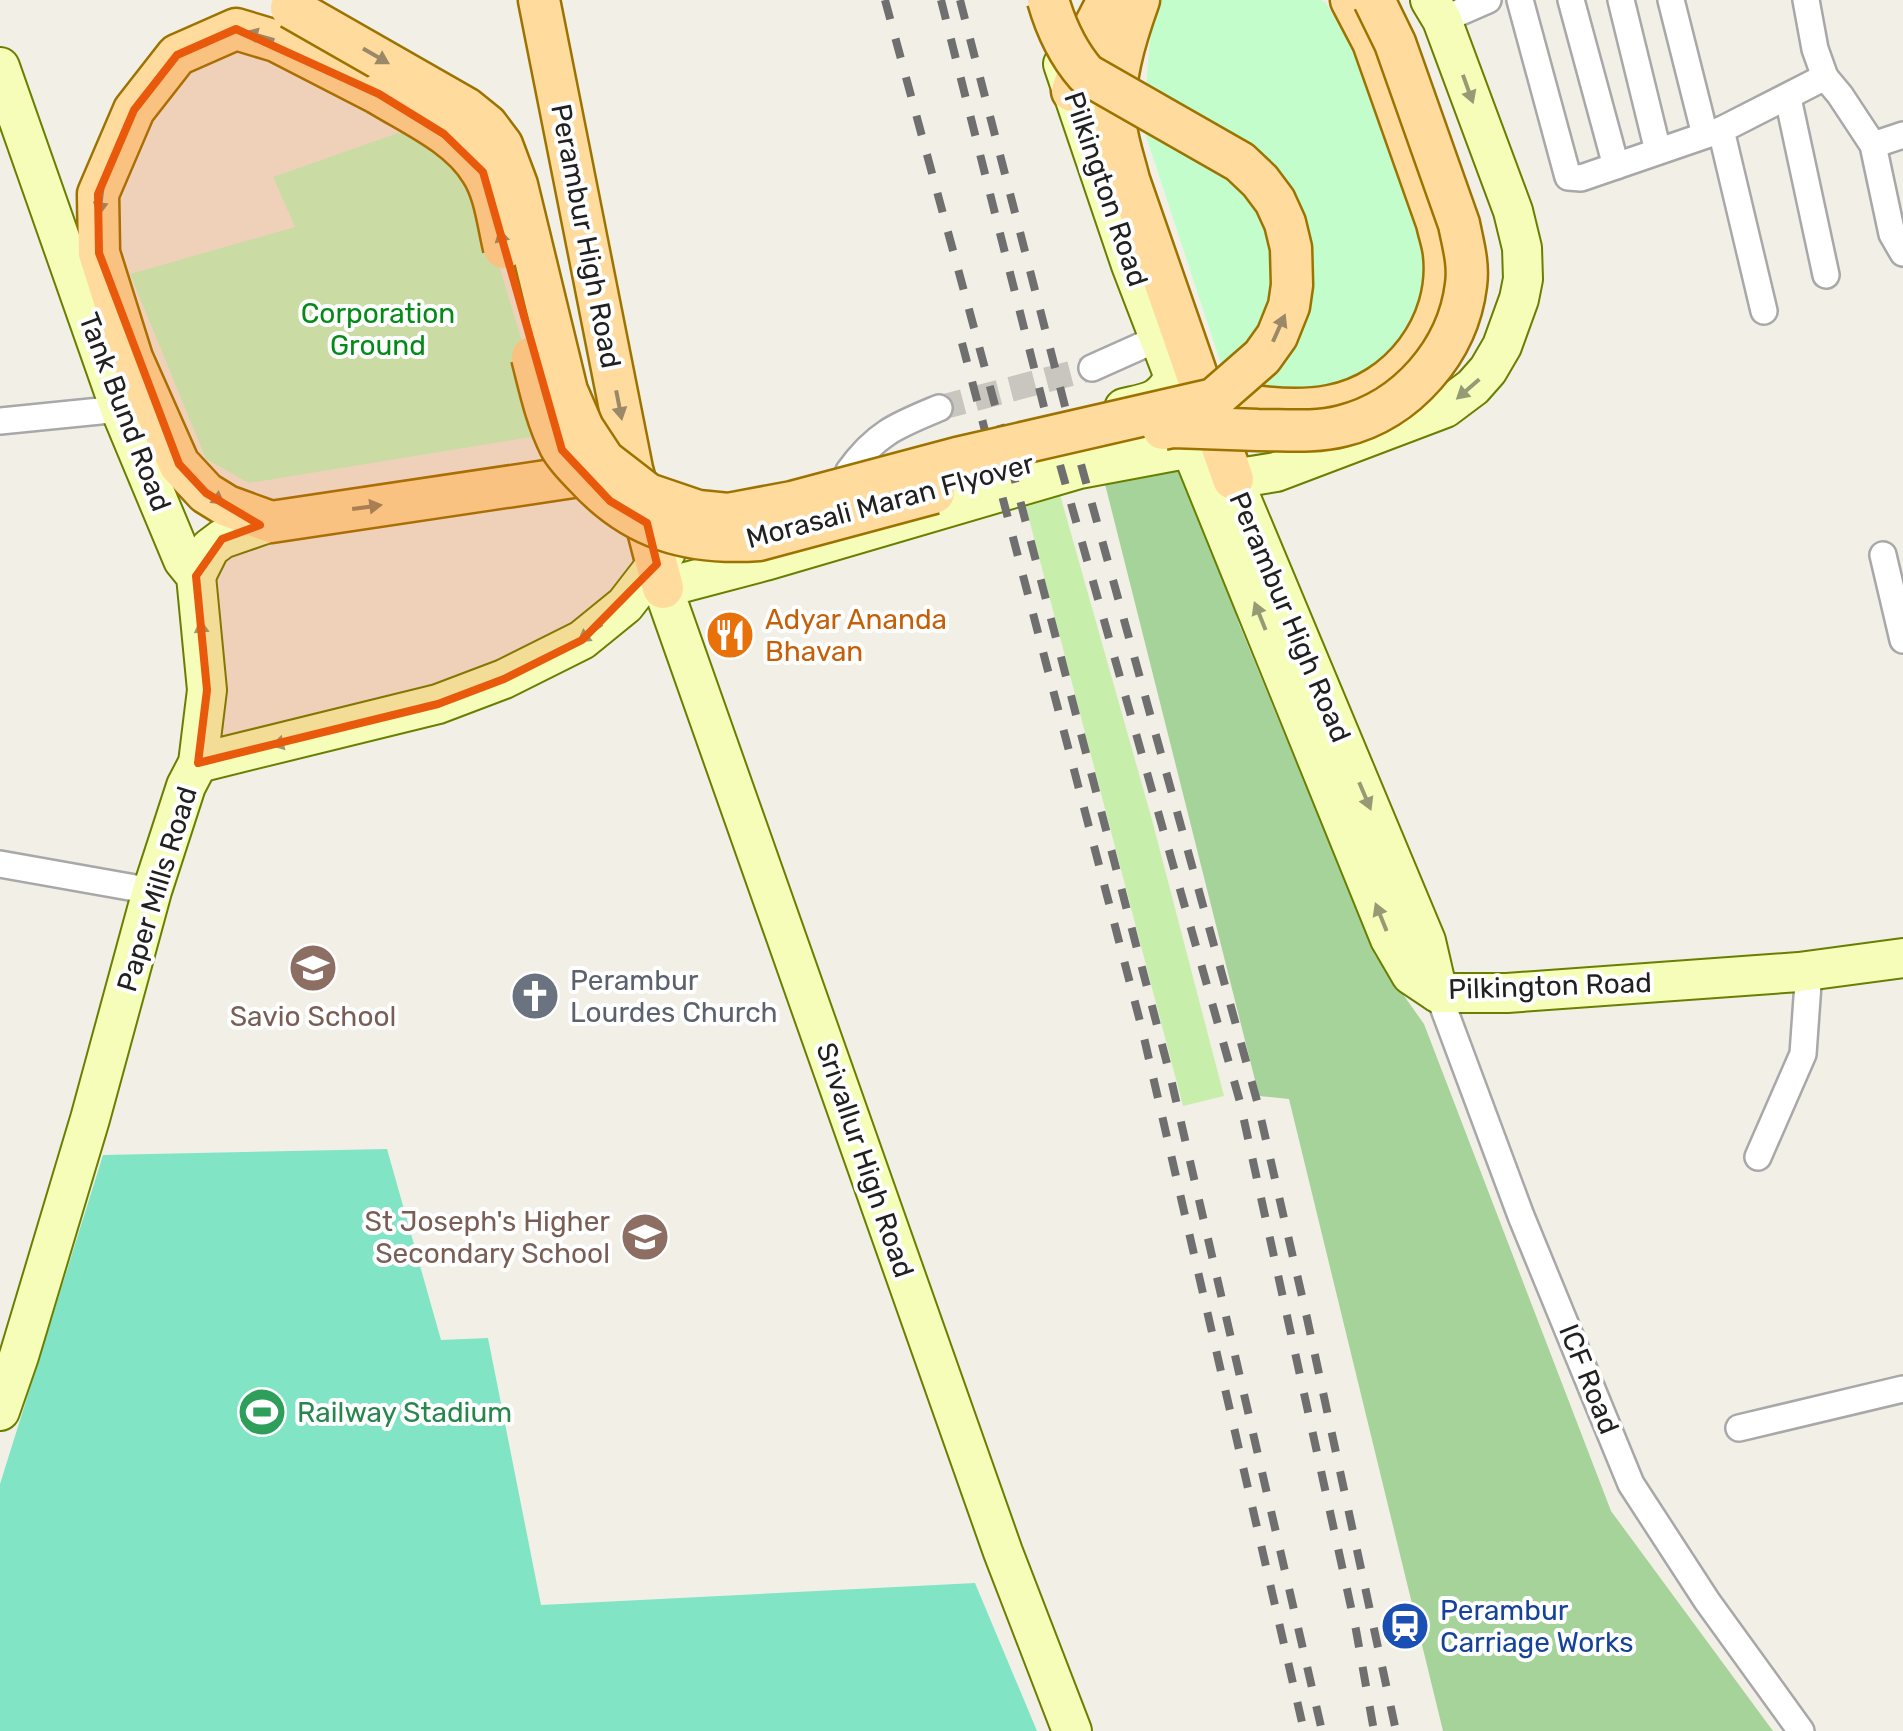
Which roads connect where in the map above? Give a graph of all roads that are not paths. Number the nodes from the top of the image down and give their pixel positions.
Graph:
1 (513, 0) edge
2 (539, 0) edge
3 (1045, 0) edge
4 (1108, 0) edge
5 (1139, 0) edge
6 (1351, 0) edge
7 (1374, 0) edge
8 (1488, 0) edge
9 (1520, 0) edge
10 (1572, 0) edge
11 (1621, 0) edge
12 (1671, 0) edge
13 (1806, 0) edge
14 (285, 4) edge
15 (1436, 10) edge
16 (0, 67) edge
17 (1825, 77) junction
18 (1072, 91) junction
19 (1788, 98) junction
20 (1713, 132) junction
21 (1903, 135) edge
22 (1873, 145) junction
23 (1658, 152) junction
24 (1616, 166) junction
25 (1903, 253) edge
26 (1826, 276) dead end
27 (1764, 312) dead end
28 (1159, 338) junction
29 (1092, 368) tunnel mouth
30 (1214, 399) junction
31 (939, 408) tunnel mouth
32 (120, 409) junction
33 (0, 421) edge
34 (1191, 448) junction
35 (849, 470) junction
36 (624, 479) junction
37 (1233, 480) junction
38 (546, 481) junction
39 (701, 496) junction
40 (271, 522) junction
41 (1883, 555) dead end
42 (196, 576) junction
43 (660, 576) junction
44 (1903, 640) edge
45 (198, 763) junction
46 (0, 864) edge
47 (152, 891) junction
48 (1903, 958) edge
49 (1809, 970) junction
50 (1438, 994) junction
51 (1758, 1157) dead end
52 (1903, 1389) edge
53 (0, 1411) edge
54 (1739, 1428) dead end
55 (1072, 1731) edge
56 (1801, 1731) edge

1 - 38 main road
2 -> 36 main road, Perambur High Road
3 - 18 street, Pilkington Road
30 -> 3 main road, Morasali Maran Flyover, bridge
4 - 18 main road
5 - 37 main road
6 - 30 main road
7 -> 40 main road, Morasali Maran Flyover, bridge
8 - 15 street
9 - 24 street
10 - 24 street
11 - 23 street
12 - 20 street
13 - 17 street
14 -> 30 main road, Morasali Maran Flyover, bridge
15 -> 37 street, Perambur High Road
16 - 32 street, Tank Bund Road
17 - 19 street
17 - 22 street
18 - 28 street, Pilkington Road
19 - 20 street
19 - 26 street
20 - 23 street
20 - 27 street
21 - 22 street
22 - 25 street
23 - 24 street
28 - 29 street
28 - 35 street, Pilkington Road
31 - 35 street
32 - 33 street
32 - 42 street, Tank Bund Road
34 - 37 street
34 - 43 street
50 -> 34 street, Pilkington Road
35 - 39 street
36 - 38 main road
36 - 39 street
36 - 43 main road, Perambur High Road
37 -> 50 street, Perambur High Road
40 -> 38 main road
39 - 43 street, Paper Mills Road
40 - 42 street
41 - 44 street
45 -> 42 street, Tank Bund Road
43 -> 45 street, Paper Mills Road
43 - 55 street, Srivallur High Road
45 - 47 street, Paper Mills Road
46 - 47 street
47 - 53 street, Paper Mills Road
48 - 49 street, Pilkington Road
49 - 50 street, Pilkington Road
49 - 51 street
50 - 56 street, ICF Road
52 - 54 street

